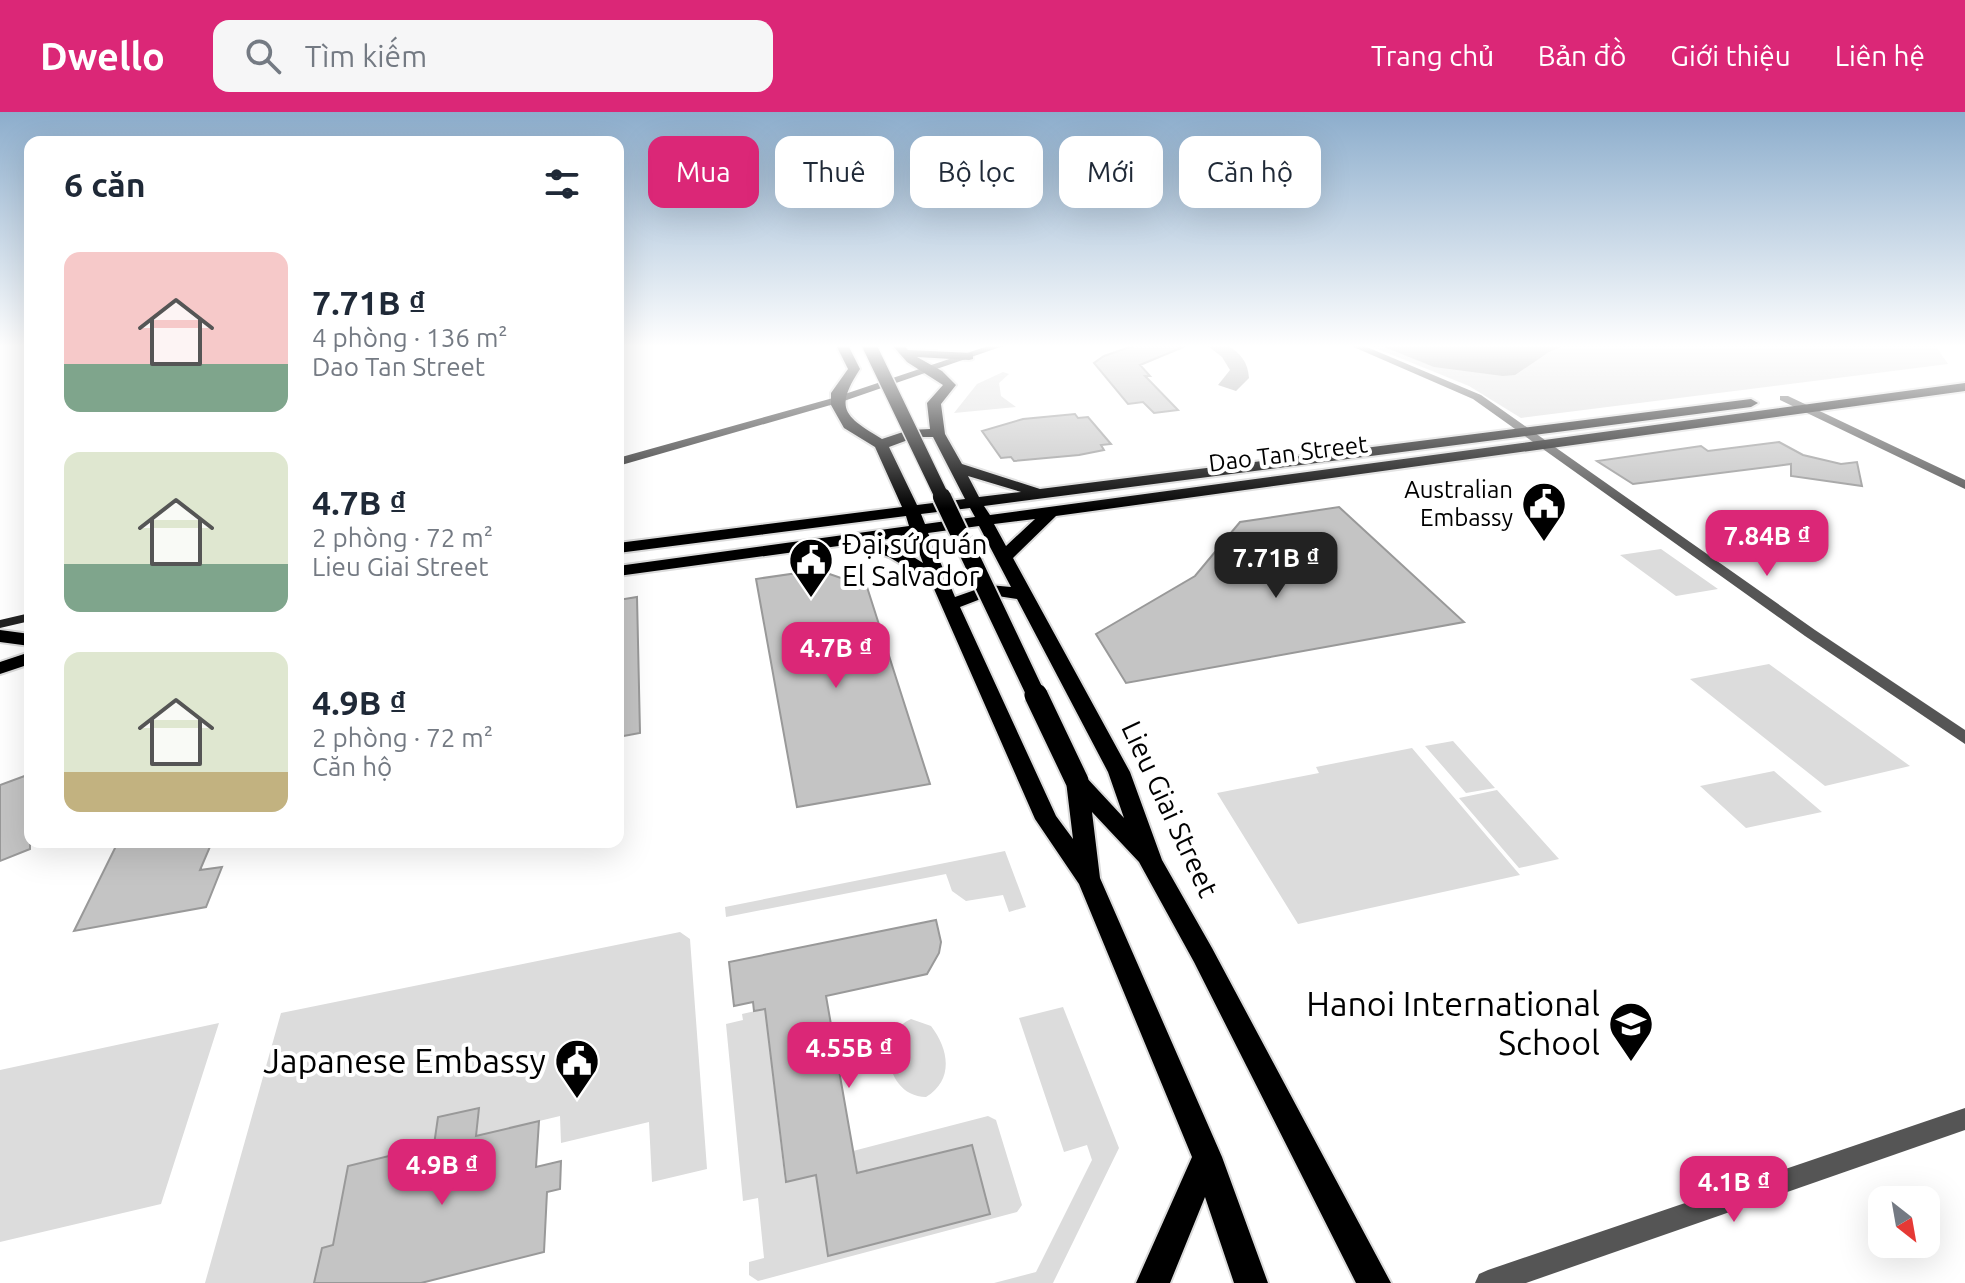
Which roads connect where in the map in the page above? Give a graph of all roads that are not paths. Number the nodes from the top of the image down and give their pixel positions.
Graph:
1 (837, 400) joint
2 (895, 400) edge
3 (937, 400) edge
4 (1478, 400) edge
5 (1771, 400) edge
6 (1787, 400) edge
7 (1873, 400) edge
8 (1805, 409) junction
9 (1529, 431) junction
10 (938, 434) junction
11 (881, 445) junction
12 (1408, 446) junction
13 (1549, 446) junction
14 (624, 460) edge
15 (1426, 461) junction
16 (958, 468) junction
17 (1965, 485) edge
18 (1039, 493) junction
19 (975, 502) junction
20 (910, 510) junction
21 (1051, 512) junction
22 (881, 514) junction
23 (986, 523) junction
24 (919, 532) junction
25 (889, 536) junction
26 (849, 540) junction
27 (624, 547) edge
28 (1004, 558) junction
29 (624, 570) edge
30 (938, 579) junction
31 (1023, 594) junction
32 (950, 605) junction
33 (24, 618) edge
34 (0, 624) edge
35 (0, 636) edge
36 (24, 639) edge
37 (24, 650) edge
38 (0, 652) edge
39 (24, 660) edge
40 (0, 668) edge
41 (1965, 738) edge
42 (1077, 781) junction
43 (1150, 861) junction
44 (1090, 881) junction
45 (1965, 1119) edge
46 (1207, 1157) junction
47 (1153, 1283) edge
48 (1251, 1283) edge
49 (1374, 1283) edge
50 (1488, 1283) edge

1 - 11 main road
1 - 14 main road
2 - 42 main road, bridge
3 - 10 main road
4 - 9 street
5 - 9 main road, Dao Tan Street
6 - 8 street
7 - 8 main road, Dao Tan Street
8 - 13 main road, Dao Tan Street
8 - 17 street
9 - 12 main road, Dao Tan Street
9 - 13 street
10 - 11 main road
10 - 16 main road, Lieu Giai Street
11 - 20 main road
12 - 15 main road
12 - 18 main road, Dao Tan Street
13 - 15 main road, Dao Tan Street
13 - 41 street
15 - 21 main road, Dao Tan Street
16 - 18 main road
16 - 19 main road, Lieu Giai Street
18 - 19 main road, Dao Tan Street
18 - 21 main road
19 - 20 main road, Dao Tan Street
19 - 23 main road, Lieu Giai Street
20 - 22 main road, Dao Tan Street
20 - 24 main road
21 - 23 main road, Dao Tan Street
21 - 28 main road
22 - 25 main road
22 - 27 main road, Dao Tan Street
23 - 24 main road, Dao Tan Street
23 - 28 main road, Lieu Giai Street
24 - 25 main road, Dao Tan Street
24 - 30 main road
25 - 26 main road, Dao Tan Street
26 - 29 main road, Dao Tan Street
26 - 30 main road
28 - 31 main road, Lieu Giai Street
30 - 32 main road
31 - 32 main road
31 - 43 main road, Lieu Giai Street
32 - 44 main road
33 - 34 main road
35 - 36 main road
37 - 38 main road
39 - 40 main road
42 - 43 main road
42 - 44 main road
43 - 49 main road, Lieu Giai Street
44 - 46 main road
45 - 50 street
46 - 47 main road
46 - 48 main road

